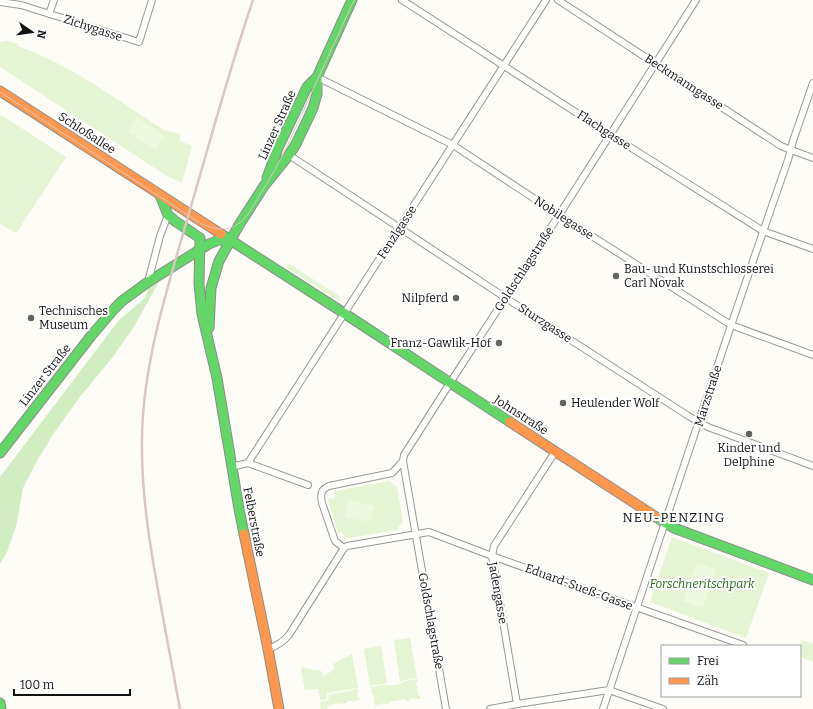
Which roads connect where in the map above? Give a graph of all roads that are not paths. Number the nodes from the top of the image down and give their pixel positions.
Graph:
1 (54, 0) edge
2 (152, 0) edge
3 (352, 0) edge
4 (402, 0) edge
5 (546, 0) edge
6 (558, 0) edge
7 (696, 0) edge
8 (0, 2) edge
9 (49, 14) junction
10 (655, 63) junction
11 (504, 65) junction
12 (317, 77) junction
13 (813, 83) edge
14 (0, 91) edge
15 (611, 135) junction
16 (453, 145) junction
17 (791, 150) junction
18 (289, 155) junction
19 (813, 158) edge
20 (264, 186) junction
21 (160, 195) junction
22 (168, 215) junction
23 (559, 216) junction
24 (400, 228) junction
25 (763, 231) junction
26 (231, 240) junction
27 (201, 249) junction
28 (813, 249) edge
29 (148, 282) junction
30 (506, 298) junction
31 (344, 313) junction
32 (731, 325) junction
33 (208, 338) junction
34 (813, 355) edge
35 (450, 383) junction
36 (699, 422) junction
37 (555, 452) junction
38 (0, 453) edge
39 (403, 461) junction
40 (248, 463) junction
41 (813, 466) edge
42 (231, 467) junction
43 (308, 485) dead end
44 (665, 523) junction
45 (416, 534) junction
46 (344, 548) junction
47 (492, 556) junction
48 (813, 580) edge
49 (637, 608) junction
50 (740, 645) edge
51 (268, 649) junction
52 (609, 690) junction
53 (0, 703) edge
54 (517, 704) junction
55 (1, 709) edge
56 (279, 709) edge
57 (446, 709) edge
58 (490, 709) edge
59 (603, 709) edge
60 (663, 709) edge

1 - 9 street
2 - 9 street, Zichygasse
3 - 12 main road, Linzer Straße
4 - 11 street, Flachgasse
5 - 11 street, Fenzlgasse
6 - 10 street, Beckmanngasse
7 - 10 street, Goldschlagstraße
8 - 9 street, Zichygasse
10 - 15 street, Goldschlagstraße
10 - 17 street, Beckmanngasse
11 - 15 street, Flachgasse
11 - 16 street, Fenzlgasse
12 - 16 street, Nobilegasse
12 - 18 main road, Linzer Straße
12 - 20 main road, Linzer Straße
13 - 17 street, Märzstraße
14 - 21 main road, Schloßallee
15 - 23 street, Goldschlagstraße
15 - 25 street, Flachgasse
16 - 23 street, Nobilegasse
16 - 24 street, Fenzlgasse
17 - 19 street, Beckmanngasse
17 - 25 street, Märzstraße
18 - 20 main road, Linzer Straße
18 - 24 street, Sturzgasse
20 - 26 main road, Linzer Straße
21 - 22 main road
21 - 26 main road, Schloßallee
22 - 27 main road
22 - 29 street
23 - 30 street, Goldschlagstraße
23 - 32 street, Nobilegasse
24 - 30 street, Sturzgasse
24 - 31 street, Fenzlgasse
25 - 28 street, Flachgasse
25 - 32 street, Märzstraße
26 - 27 main road, Linzer Straße
26 - 31 main road, Johnstraße
26 - 33 main road, Felberstraße
27 - 29 main road, Linzer Straße
27 - 33 main road, Felberstraße
29 - 38 main road, Linzer Straße
30 - 35 street, Goldschlagstraße
30 - 36 street, Sturzgasse
31 - 35 main road, Johnstraße
31 - 40 street, Fenzlgasse
32 - 34 street, Nobilegasse
32 - 36 street, Märzstraße
33 - 42 main road, Felberstraße
35 - 37 main road, Johnstraße
35 - 39 street, Goldschlagstraße
36 - 41 street, Sturzgasse
36 - 44 street, Märzstraße
37 - 44 main road, Johnstraße
37 - 47 street, Jadengasse
39 - 45 street, Goldschlagstraße
39 - 46 street, Goldschlagstraße
40 - 42 street
40 - 43 street
42 - 51 main road, Felberstraße
44 - 48 main road, Johnstraße
44 - 49 street, Märzstraße
45 - 46 street, Eduard-Sueß-Gasse
45 - 47 street, Eduard-Sueß-Gasse
45 - 57 street, Goldschlagstraße
46 - 51 street
47 - 49 street, Eduard-Sueß-Gasse
47 - 54 street, Jadengasse
49 - 50 street, Eduard-Sueß-Gasse
49 - 52 street, Märzstraße
51 - 56 main road, Felberstraße
52 - 54 street
52 - 59 street, Märzstraße
52 - 60 street
53 - 55 main road
54 - 58 street

